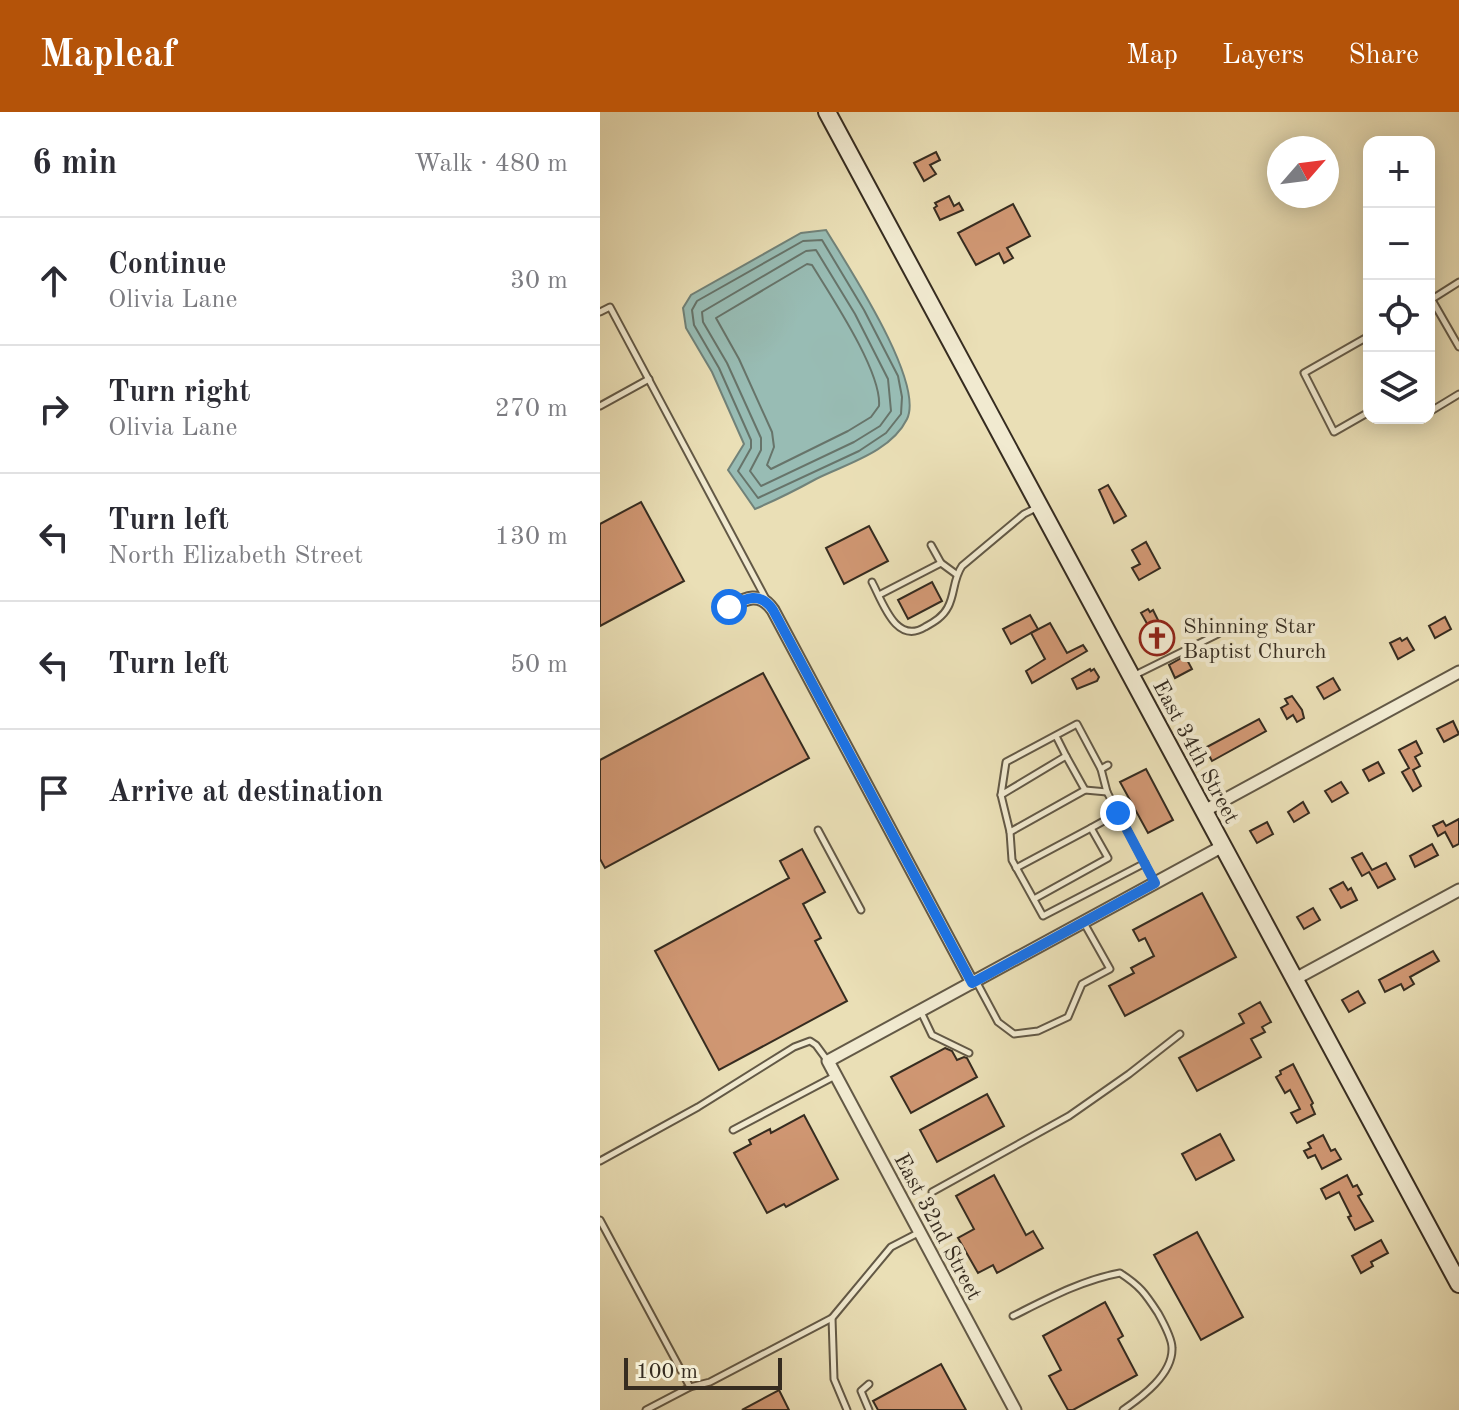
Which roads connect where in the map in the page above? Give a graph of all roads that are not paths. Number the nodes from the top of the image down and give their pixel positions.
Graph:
1 (827, 112) edge
2 (1459, 282) edge
3 (1435, 297) edge
4 (1435, 308) edge
5 (600, 312) edge
6 (1363, 339) edge
7 (1459, 347) edge
8 (649, 379) junction
9 (1459, 394) edge
10 (600, 406) edge
11 (1435, 409) edge
12 (1363, 415) edge
13 (1040, 506) junction
14 (931, 545) dead end
15 (941, 563) junction
16 (956, 574) junction
17 (872, 582) dead end
18 (879, 595) junction
19 (769, 604) junction
20 (729, 607) dead end
21 (1218, 634) dead end
22 (1459, 672) edge
23 (1132, 677) junction
24 (1056, 736) junction
25 (1066, 756) junction
26 (1085, 790) junction
27 (1107, 792) junction
28 (1001, 795) junction
29 (1204, 811) junction
30 (1118, 813) junction
31 (1091, 828) junction
32 (818, 830) dead end
33 (1010, 832) junction
34 (1223, 846) junction
35 (1145, 863) junction
36 (1016, 868) junction
37 (1155, 883) junction
38 (1459, 890) edge
39 (1034, 899) junction
40 (861, 910) dead end
41 (1084, 922) junction
42 (1295, 979) junction
43 (974, 982) junction
44 (921, 1011) junction
45 (1180, 1034) dead end
46 (969, 1053) dead end
47 (828, 1061) junction
48 (835, 1075) junction
49 (733, 1130) dead end
50 (600, 1161) edge
51 (932, 1192) dead end
52 (600, 1220) edge
53 (920, 1232) junction
54 (1459, 1284) edge
55 (1013, 1316) dead end
56 (832, 1318) junction
57 (869, 1384) dead end
58 (690, 1387) junction
59 (646, 1410) edge
60 (847, 1410) edge
61 (869, 1410) edge
62 (1015, 1410) edge
63 (1123, 1410) edge

1 - 13 main road, East 34th Street
2 - 3 lane
4 - 7 lane
5 - 8 lane
6 - 12 lane
8 - 10 lane
8 - 19 lane
9 - 11 lane
13 - 16 lane
13 - 23 main road, East 34th Street
14 - 15 lane
15 - 16 lane
15 - 18 lane
16 - 18 lane
17 - 18 lane
19 - 20 street
19 - 43 street
21 - 23 lane
22 - 29 street
23 - 29 main road, East 34th Street
24 - 25 lane
24 - 27 lane
24 - 28 lane
25 - 26 lane
25 - 28 lane
26 - 27 lane
26 - 33 lane
27 - 30 lane
28 - 33 lane
29 - 34 main road, East 34th Street
30 - 31 lane
30 - 35 lane
31 - 36 lane
31 - 39 lane
32 - 40 lane
33 - 36 lane
34 - 37 street
34 - 42 main road, East 34th Street
35 - 37 lane
35 - 39 lane
36 - 39 lane
37 - 41 street
38 - 42 street
41 - 43 street
41 - 43 lane
42 - 54 main road, East 34th Street
43 - 44 street
44 - 46 lane
44 - 47 street
45 - 51 lane
47 - 48 street, East 32nd Street
47 - 50 lane
48 - 49 lane
48 - 53 street, East 32nd Street
52 - 58 lane
53 - 56 lane
53 - 62 street, East 32nd Street
55 - 63 lane
56 - 58 lane
56 - 60 lane
57 - 61 lane
58 - 59 lane

